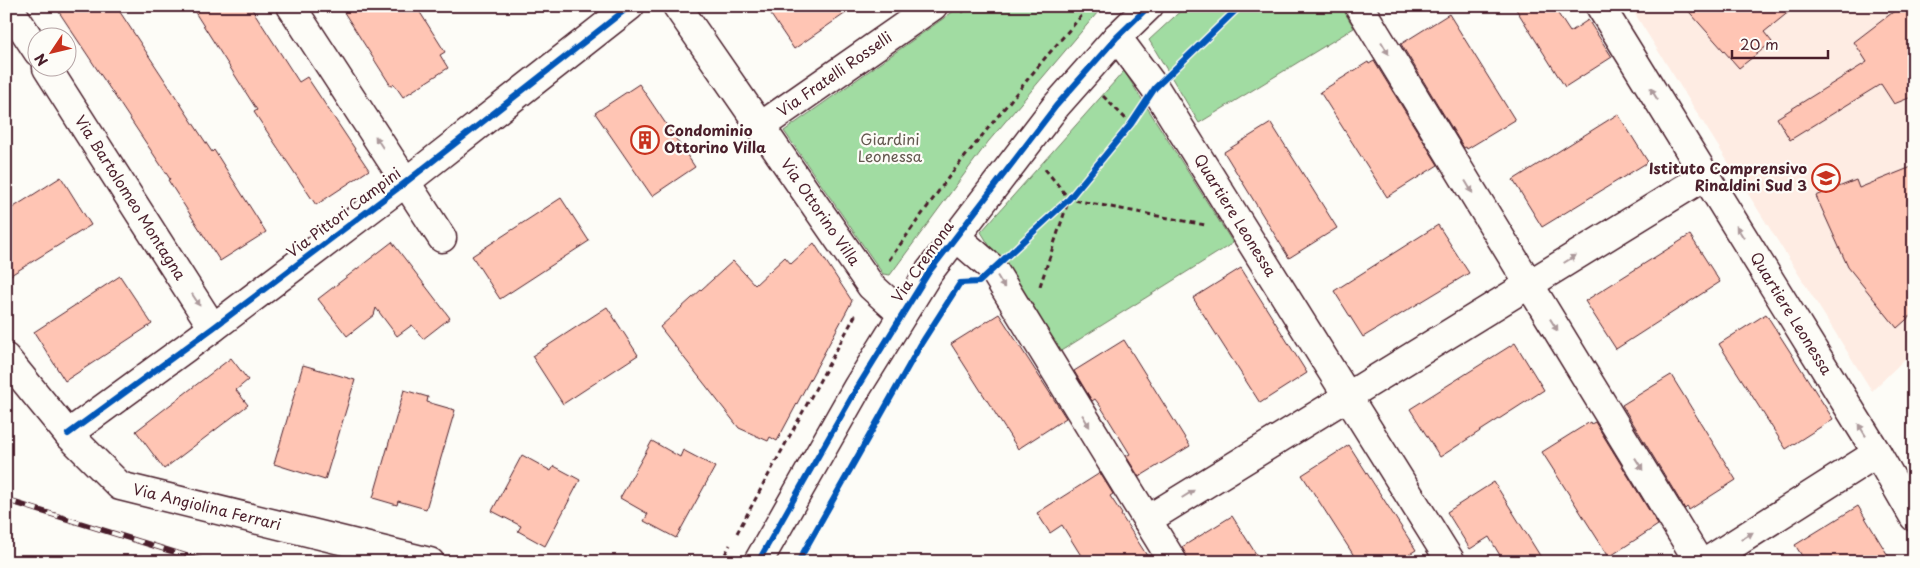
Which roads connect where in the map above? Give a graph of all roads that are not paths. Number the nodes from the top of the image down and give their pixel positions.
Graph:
1 (8, 6) edge
2 (291, 6) edge
3 (630, 6) edge
4 (678, 6) edge
5 (933, 6) edge
6 (1149, 6) edge
7 (1359, 6) edge
8 (1600, 6) edge
9 (28, 37) edge
10 (1116, 37) junction
11 (53, 78) edge
12 (761, 126) junction
13 (1705, 176) junction
14 (406, 182) junction
15 (955, 236) junction
16 (442, 238) dead end
17 (1528, 284) junction
18 (902, 314) junction
19 (213, 328) junction
20 (6, 358) edge
21 (1348, 395) junction
22 (68, 434) junction
23 (1876, 453) junction
24 (1914, 517) edge
25 (1147, 520) junction
26 (430, 562) edge
27 (758, 562) edge
28 (1173, 562) edge
29 (1451, 562) edge
30 (1699, 562) edge
31 (1706, 562) edge

1 - 9 street
14 -> 2 street
3 - 14 street, Via Pittori Campini
4 - 12 street, Via Ottorino Villa
5 - 12 street, Via Fratelli Rosselli
6 - 10 street, Via Cremona
7 -> 17 street
13 -> 8 street, Quartiere Leonessa
10 - 15 street, Via Cremona
10 - 21 street, Quartiere Leonessa
11 -> 19 street, Via Bartolomeo Montagna
12 - 18 street, Via Ottorino Villa
17 -> 13 street
23 -> 13 street, Quartiere Leonessa
14 - 16 street
14 - 19 street, Via Pittori Campini
15 - 18 street, Via Cremona
15 -> 25 street
17 - 21 street
17 -> 30 street
18 - 27 street, Via Cremona
19 - 22 street, Via Pittori Campini
20 - 22 street, Via Angiolina Ferrari
25 -> 21 street
21 - 29 street, Quartiere Leonessa
22 - 26 street, Via Angiolina Ferrari
23 - 24 street, Quartiere Leonessa
31 -> 23 street
25 - 28 street

